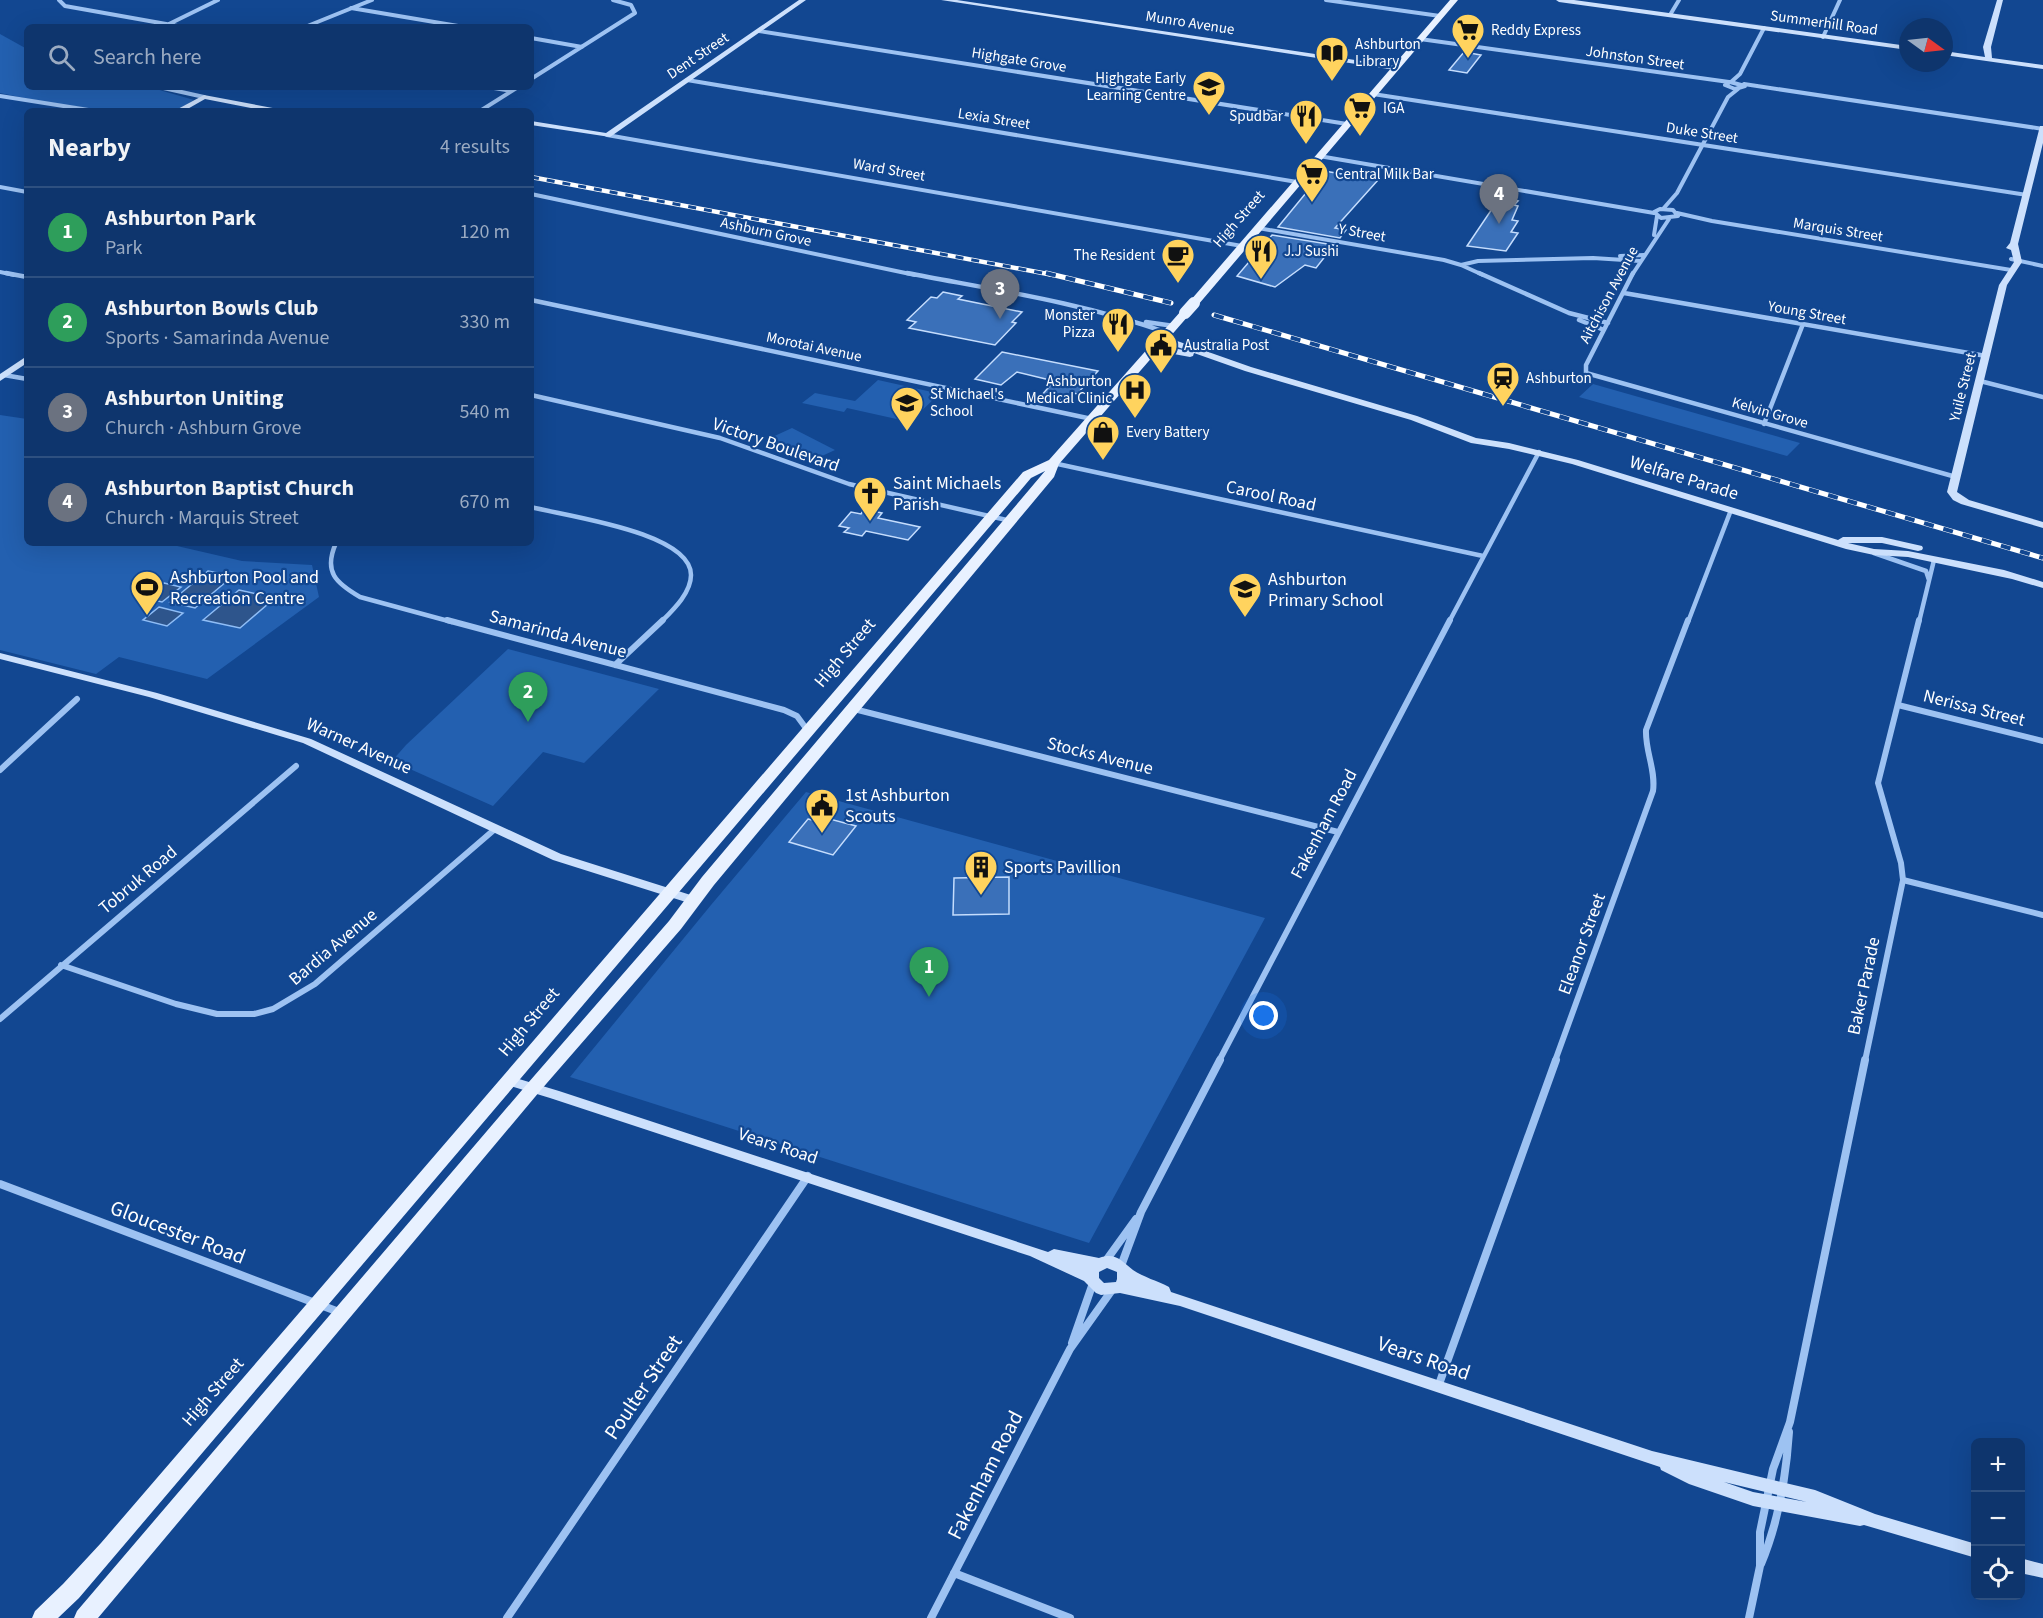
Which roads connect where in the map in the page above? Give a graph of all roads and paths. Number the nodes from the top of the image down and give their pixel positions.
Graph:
1 (59, 0) edge
2 (218, 0) edge
3 (372, 0) edge
4 (613, 0) edge
5 (803, 0) edge
6 (944, 0) edge
7 (1326, 0) edge
8 (1454, 0) edge
9 (1559, 0) edge
10 (1679, 0) edge
11 (1840, 0) edge
12 (2000, 0) edge
13 (351, 8) junction
14 (1670, 15) junction
15 (1440, 16) junction
16 (168, 24) joint
17 (312, 24) edge
18 (446, 24) edge
19 (1764, 28) junction
20 (759, 31) junction
21 (1823, 37) junction
22 (534, 39) edge
23 (1420, 39) junction
24 (583, 47) junction
25 (1899, 47) edge
26 (1987, 47) junction
27 (1953, 54) edge
28 (1977, 58) junction
29 (1989, 59) junction
30 (2043, 67) edge
31 (1395, 68) junction
32 (1740, 74) junction
33 (534, 77) edge
34 (687, 80) junction
35 (1728, 84) junction
36 (1742, 85) junction
37 (1738, 88) junction
38 (173, 90) edge
39 (506, 90) edge
40 (512, 91) joint
41 (1373, 94) junction
42 (0, 96) edge
43 (207, 97) junction
44 (1728, 97) junction
45 (76, 108) edge
46 (184, 108) edge
47 (190, 108) edge
48 (263, 108) edge
49 (485, 108) edge
50 (534, 123) edge
51 (1347, 124) junction
52 (2042, 132) edge
53 (607, 135) junction
54 (1702, 145) junction
55 (1319, 156) junction
56 (1297, 182) junction
57 (0, 186) edge
58 (24, 191) edge
59 (1677, 193) junction
60 (2026, 195) junction
61 (534, 196) edge
62 (1622, 206) junction
63 (1660, 209) junction
64 (1676, 212) junction
65 (1655, 215) junction
66 (1671, 218) junction
67 (1712, 221) junction
68 (1258, 228) junction
69 (1654, 236) junction
70 (1242, 246) junction
71 (1644, 255) junction
72 (1593, 258) junction
73 (2016, 260) junction
74 (1640, 261) junction
75 (1461, 265) junction
76 (2043, 265) edge
77 (2006, 269) junction
78 (0, 272) edge
79 (24, 276) edge
80 (1624, 293) junction
81 (534, 301) edge
82 (1569, 313) junction
83 (1608, 323) junction
84 (1803, 324) junction
85 (1604, 330) junction
86 (1168, 332) junction
87 (1155, 348) junction
88 (1986, 356) junction
89 (24, 361) edge
90 (1235, 364) junction
91 (1586, 365) joint
92 (2, 376) edge
93 (24, 379) edge
94 (1980, 381) junction
95 (534, 395) edge
96 (2043, 398) edge
97 (1092, 419) junction
98 (1764, 424) junction
99 (1539, 452) junction
100 (1053, 463) junction
101 (1956, 477) junction
102 (534, 508) edge
103 (1731, 510) junction
104 (991, 517) junction
105 (1011, 521) junction
106 (2043, 525) edge
107 (1818, 536) junction
108 (335, 546) edge
109 (1866, 551) junction
110 (1483, 556) junction
111 (1935, 556) junction
112 (1929, 581) junction
113 (2043, 585) edge
114 (0, 656) edge
115 (615, 665) junction
116 (77, 699) dead end
117 (1898, 705) junction
118 (854, 709) junction
119 (808, 731) junction
120 (2043, 741) edge
121 (296, 766) dead end
122 (0, 770) edge
123 (495, 829) junction
124 (1338, 832) junction
125 (1903, 880) junction
126 (669, 891) junction
127 (693, 900) junction
128 (2043, 915) edge
129 (61, 965) junction
130 (0, 1019) edge
131 (509, 1081) junction
132 (534, 1087) junction
133 (808, 1176) junction
134 (0, 1184) edge
135 (1142, 1212) junction
136 (1096, 1271) junction
137 (1120, 1279) junction
138 (317, 1304) junction
139 (343, 1313) junction
140 (1070, 1349) junction
141 (1438, 1387) junction
142 (1790, 1422) junction
143 (1775, 1495) junction
144 (1971, 1550) edge
145 (1760, 1566) junction
146 (2025, 1566) edge
147 (2043, 1571) edge
148 (954, 1573) junction
149 (90, 1613) edge
150 (43, 1618) edge
151 (507, 1618) edge
152 (931, 1618) edge
153 (1070, 1618) edge
154 (1749, 1618) edge

1 - 16 street
2 - 16 street
3 - 13 street
4 - 24 street
5 - 20 street, Dent Street
6 - 31 street, Munro Avenue
7 - 15 street
8 - 15 main road, High Street
9 - 14 street, Summerhill Road
10 - 14 street
11 - 21 street
12 - 26 street
13 - 17 street
13 - 18 street
14 - 19 street, Summerhill Road
15 - 23 main road, High Street
19 - 21 street, Summerhill Road
19 - 32 street
20 - 34 street, Dent Street
20 - 51 street, Highgate Grove
21 - 25 street, Summerhill Road
22 - 24 street
23 - 31 main road, High Street
23 - 35 street, Johnston Street
24 - 33 street
26 - 28 street
26 - 29 street
27 - 28 street
28 - 29 street
29 - 30 street
31 - 41 main road, High Street
32 - 35 street
32 - 36 street
34 - 53 street, Dent Street
34 - 56 street, Lexia Street
35 - 36 street
35 - 37 street
35 - 44 street
36 - 37 street
36 - 52 street
37 - 44 street
38 - 43 street
39 - 40 street
40 - 49 street
41 - 51 main road, High Street
41 - 54 street, Duke Street
42 - 45 street
43 - 46 street
43 - 47 street
43 - 48 street
44 - 54 street
50 - 53 street, Ward Street
51 - 55 main road, High Street
52 - 60 street
53 - 70 street, Ward Street
54 - 59 street
54 - 60 street, Duke Street
55 - 56 main road, High Street
55 - 62 street
56 - 68 main road, High Street
57 - 58 street
59 - 63 street
59 - 64 street
60 - 73 street
61 - 86 street, Ashburn Grove
62 - 63 street
62 - 65 street
63 - 64 street, Marquis Street
63 - 65 street
64 - 66 street, Aitchison Avenue
64 - 67 street, Marquis Street
65 - 66 street, Marquis Street
65 - 69 street, Aitchison Avenue
66 - 67 street, Marquis Street
66 - 69 street, Aitchison Avenue
67 - 77 street, Marquis Street
68 - 70 main road, High Street
68 - 75 street, Y Street
69 - 71 street, Aitchison Avenue
70 - 86 main road, High Street, bridge
71 - 72 street, Y Street
71 - 74 street, Aitchison Avenue
72 - 74 street, Y Street
72 - 75 street, Y Street
73 - 76 street
73 - 77 street, Yuile Street
74 - 80 street, Aitchison Avenue
75 - 82 street, Y Street
77 - 88 street, Yuile Street
78 - 79 street
80 - 83 street, Aitchison Avenue
80 - 84 street, Young Street
81 - 97 street, Morotai Avenue
82 - 83 street, Y Street
82 - 85 street, Y Street
83 - 85 street, Aitchison Avenue
84 - 88 street, Young Street
84 - 98 street
85 - 91 street, Aitchison Avenue
86 - 87 main road, High Street
86 - 90 street, Welfare Parade
87 - 90 street, Welfare Parade
87 - 97 main road, High Street
88 - 94 street, Yuile Street
89 - 92 street
90 - 99 street, Welfare Parade
91 - 98 street, Kelvin Grove
92 - 93 street
94 - 96 street
94 - 101 street, Yuile Street
95 - 104 street, Victory Boulevard
97 - 100 main road, High Street
98 - 101 street, Kelvin Grove
99 - 103 street, Welfare Parade
99 - 110 street, Fakenham Road
100 - 104 main road, High Street
100 - 105 main road, High Street
100 - 110 street, Carool Road
101 - 106 street, Yuile Street
102 - 115 street
103 - 107 street, Welfare Parade
103 - 141 street, Eleanor Street
104 - 105 street, Victory Boulevard
104 - 119 main road, High Street
105 - 118 main road, High Street
107 - 109 street, Welfare Parade
107 - 111 street, Welfare Parade
108 - 115 street, Samarinda Avenue
109 - 111 street, Welfare Parade
109 - 112 street
110 - 124 street, Fakenham Road
111 - 112 street, Baker Parade
111 - 113 street, Welfare Parade
112 - 117 street, Baker Parade
114 - 123 street, Warner Avenue
115 - 119 street, Samarinda Avenue
116 - 122 street
117 - 120 street, Nerissa Street
117 - 125 street, Baker Parade
118 - 124 street, Stocks Avenue
118 - 127 main road, High Street
119 - 126 main road, High Street
121 - 129 street, Tobruk Road
123 - 126 street, Warner Avenue
123 - 129 street, Bardia Avenue
124 - 135 street, Fakenham Road
125 - 128 street
125 - 142 street, Baker Parade
126 - 127 street, Warner Avenue
126 - 131 main road, High Street
127 - 132 main road, High Street
129 - 130 street, Tobruk Road
131 - 132 street, Vears Road
131 - 138 main road, High Street
132 - 133 street, Vears Road
132 - 139 main road, High Street
133 - 136 street, Vears Road
133 - 151 street, Poulter Street
134 - 138 street, Gloucester Road
135 - 136 street, Fakenham Road
135 - 137 street, Fakenham Road
136 - 137 street
136 - 137 street
136 - 140 street, Fakenham Road
137 - 140 street, Fakenham Road
137 - 141 street, Vears Road
138 - 139 street, Gloucester Road
138 - 150 main road, High Street
139 - 149 main road, High Street
140 - 148 street, Fakenham Road
141 - 143 street, Vears Road
142 - 143 street, Baker Parade
142 - 143 street, Baker Parade
143 - 144 street, Vears Road
143 - 145 street, Baker Parade
143 - 145 street, Baker Parade
145 - 154 street, Baker Parade
146 - 147 street
148 - 152 street, Fakenham Road
148 - 153 street

